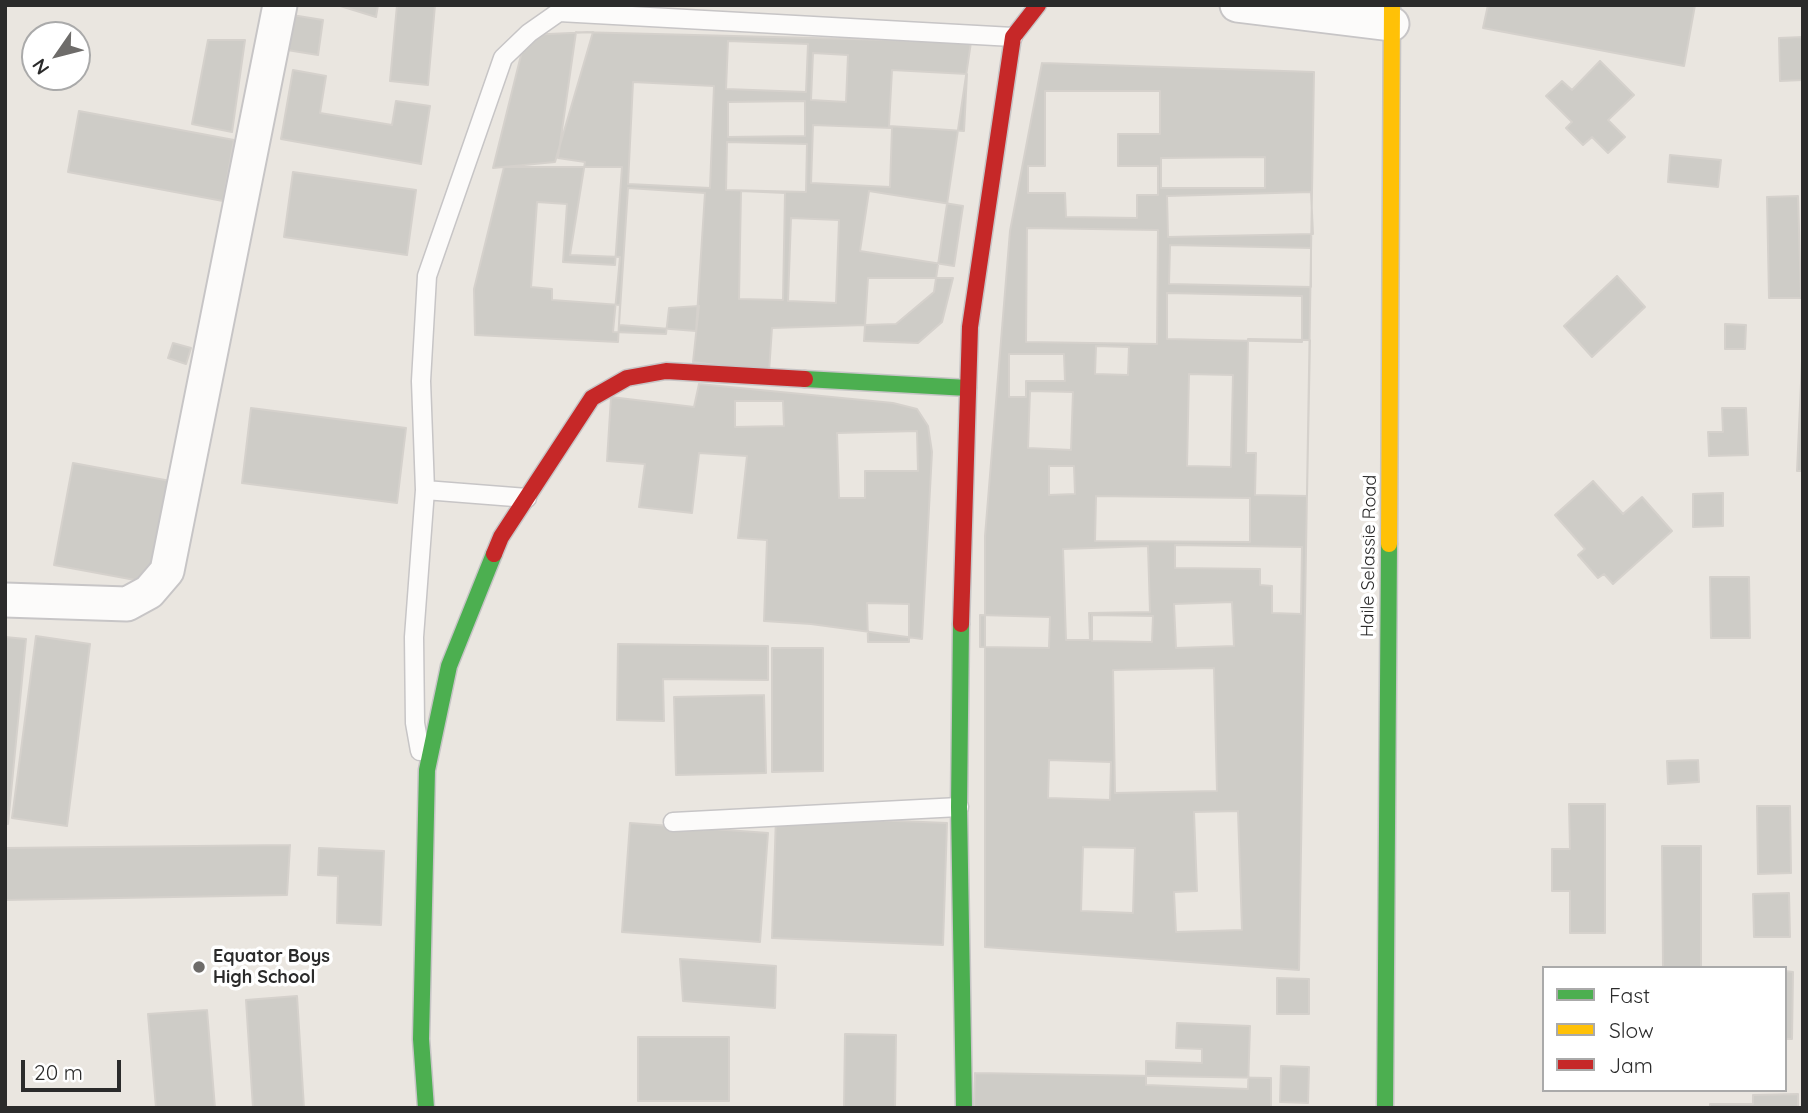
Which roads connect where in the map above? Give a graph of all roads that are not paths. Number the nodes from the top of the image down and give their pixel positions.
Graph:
1 (280, 5) edge
2 (1038, 5) edge
3 (1237, 5) edge
4 (558, 9) edge
5 (615, 10) edge
6 (1392, 15) edge
7 (1013, 37) junction
8 (968, 388) junction
9 (425, 490) junction
10 (527, 498) junction
11 (5, 600) edge
12 (426, 786) junction
13 (958, 807) junction
14 (673, 822) dead end
15 (426, 1108) edge
16 (964, 1108) edge
17 (1385, 1108) edge

1 - 11 street
2 - 7 street
3 - 6 street
4 - 5 lane
4 - 9 lane
5 - 7 lane
6 - 17 street, Haile Selassie Road
7 - 8 street
8 - 10 street
8 - 13 street
9 - 10 lane
9 - 12 lane
10 - 12 street
12 - 15 street
13 - 14 lane
13 - 16 street

